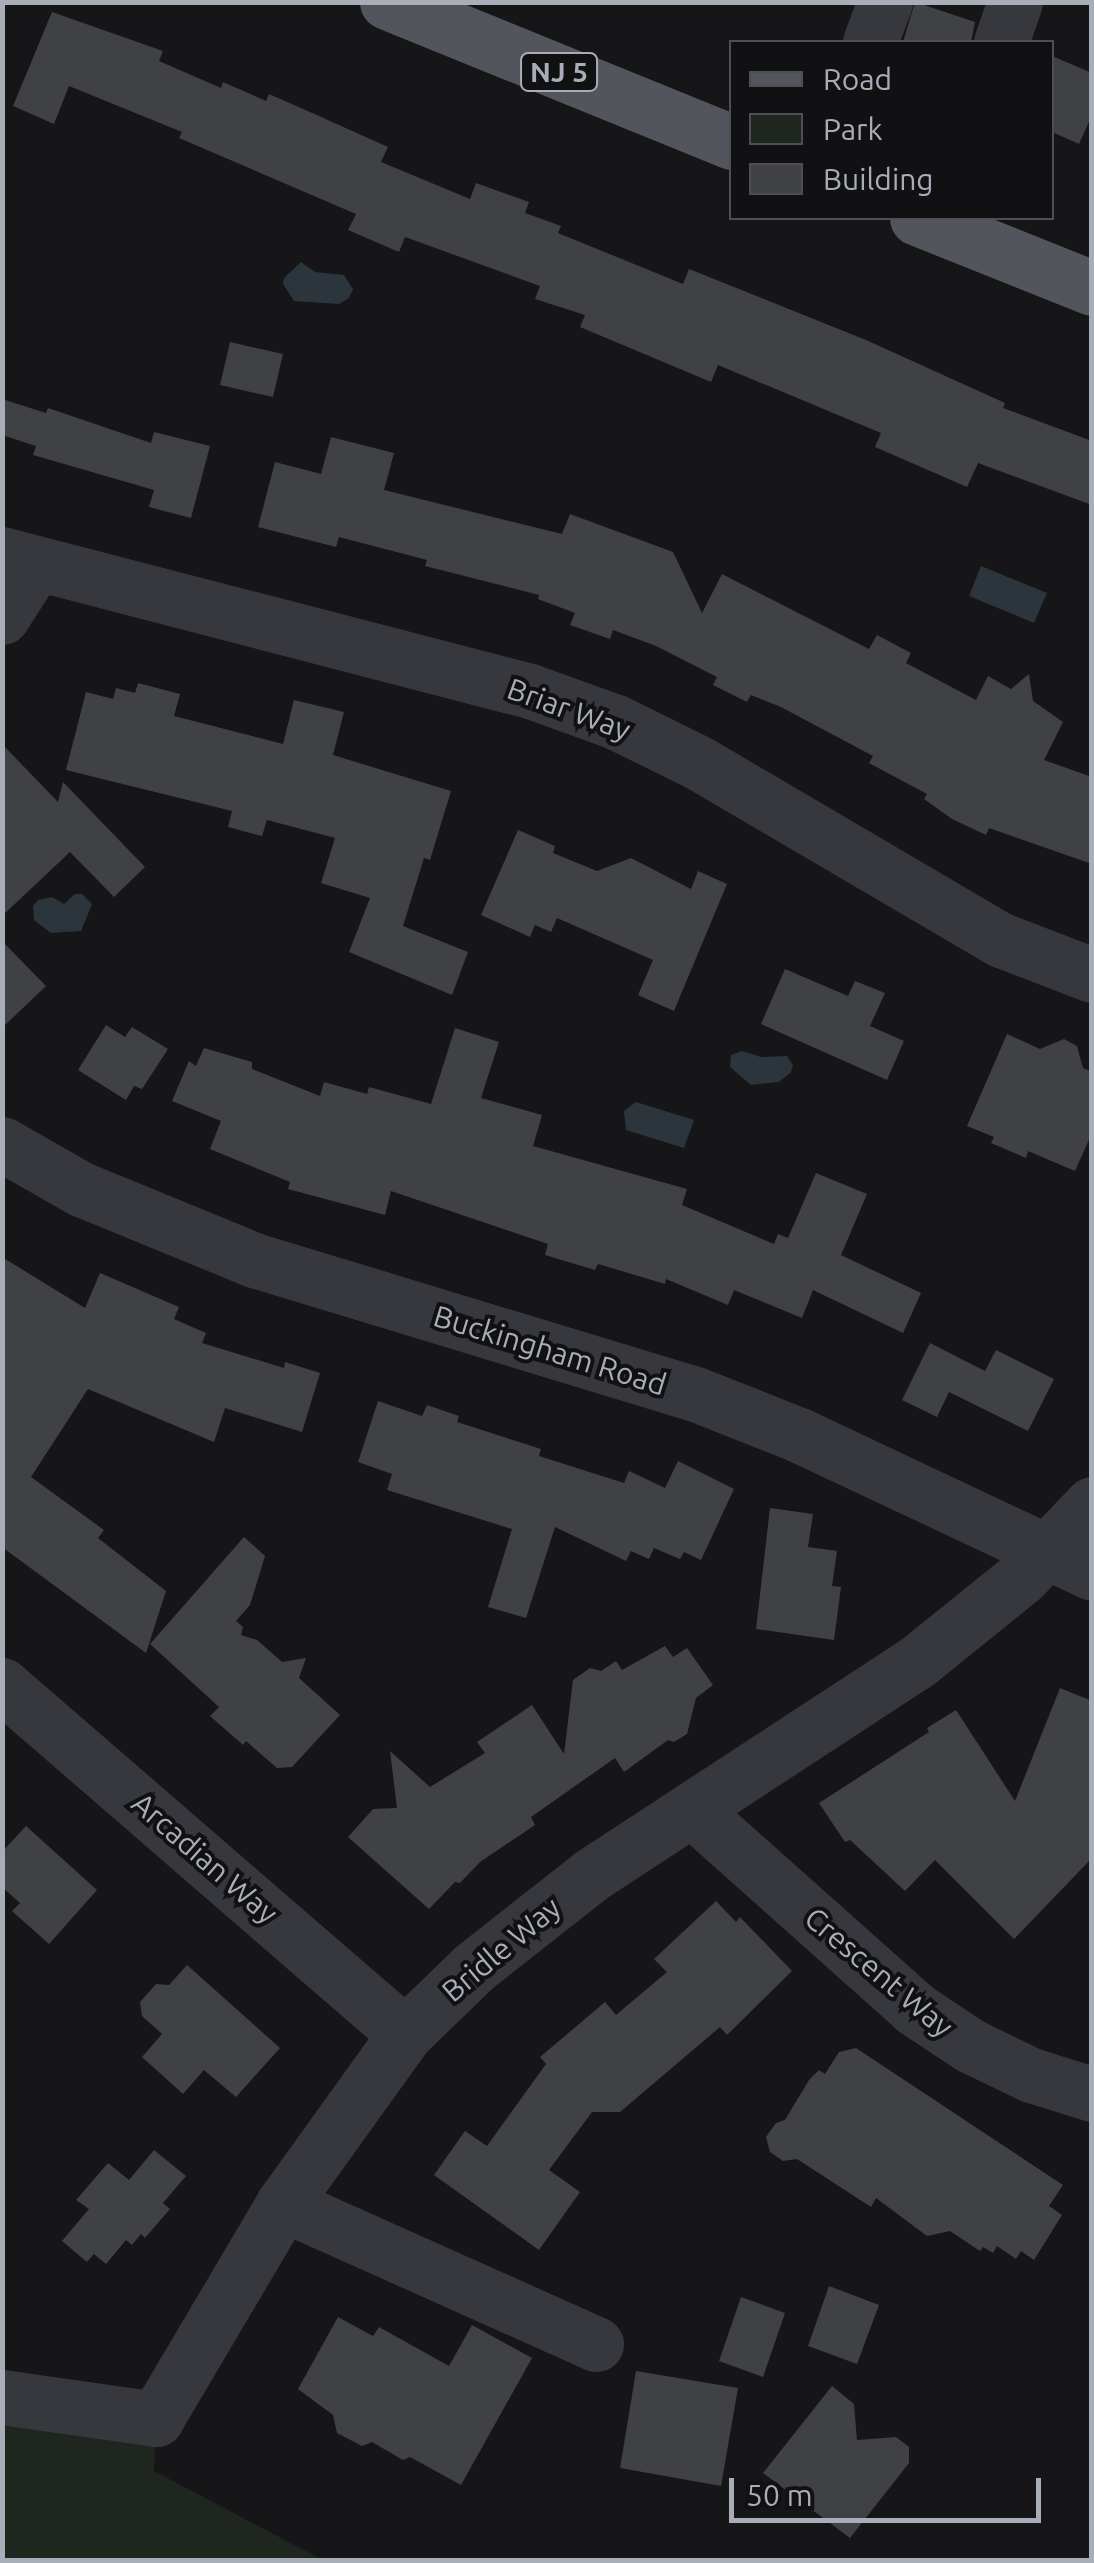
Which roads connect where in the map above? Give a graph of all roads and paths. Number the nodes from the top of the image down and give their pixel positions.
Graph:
1 (388, 2) edge
2 (884, 2) edge
3 (1015, 2) edge
4 (871, 40) edge
5 (1001, 40) edge
6 (729, 141) edge
7 (922, 220) edge
8 (1092, 288) edge
9 (19, 559) edge
10 (2, 617) edge
11 (1092, 975) edge
12 (2, 1144) edge
13 (1092, 1504) edge
14 (1070, 1562) edge
15 (2, 1684) edge
16 (692, 1810) junction
17 (405, 2034) junction
18 (1092, 2094) edge
19 (284, 2204) junction
20 (596, 2344) dead end
21 (2, 2398) edge

1 - 6 main road, NJ 5
2 - 4 street
3 - 5 street
7 - 8 main road
9 - 10 street
9 - 11 street, Briar Way
12 - 14 street, Buckingham Road
13 - 14 street, Bridle Way
14 - 16 street, Bridle Way
15 - 17 street, Arcadian Way
16 - 17 street, Bridle Way
16 - 18 street, Crescent Way
17 - 19 street, Bridle Way
19 - 20 street
19 - 21 street, Bridle Way

